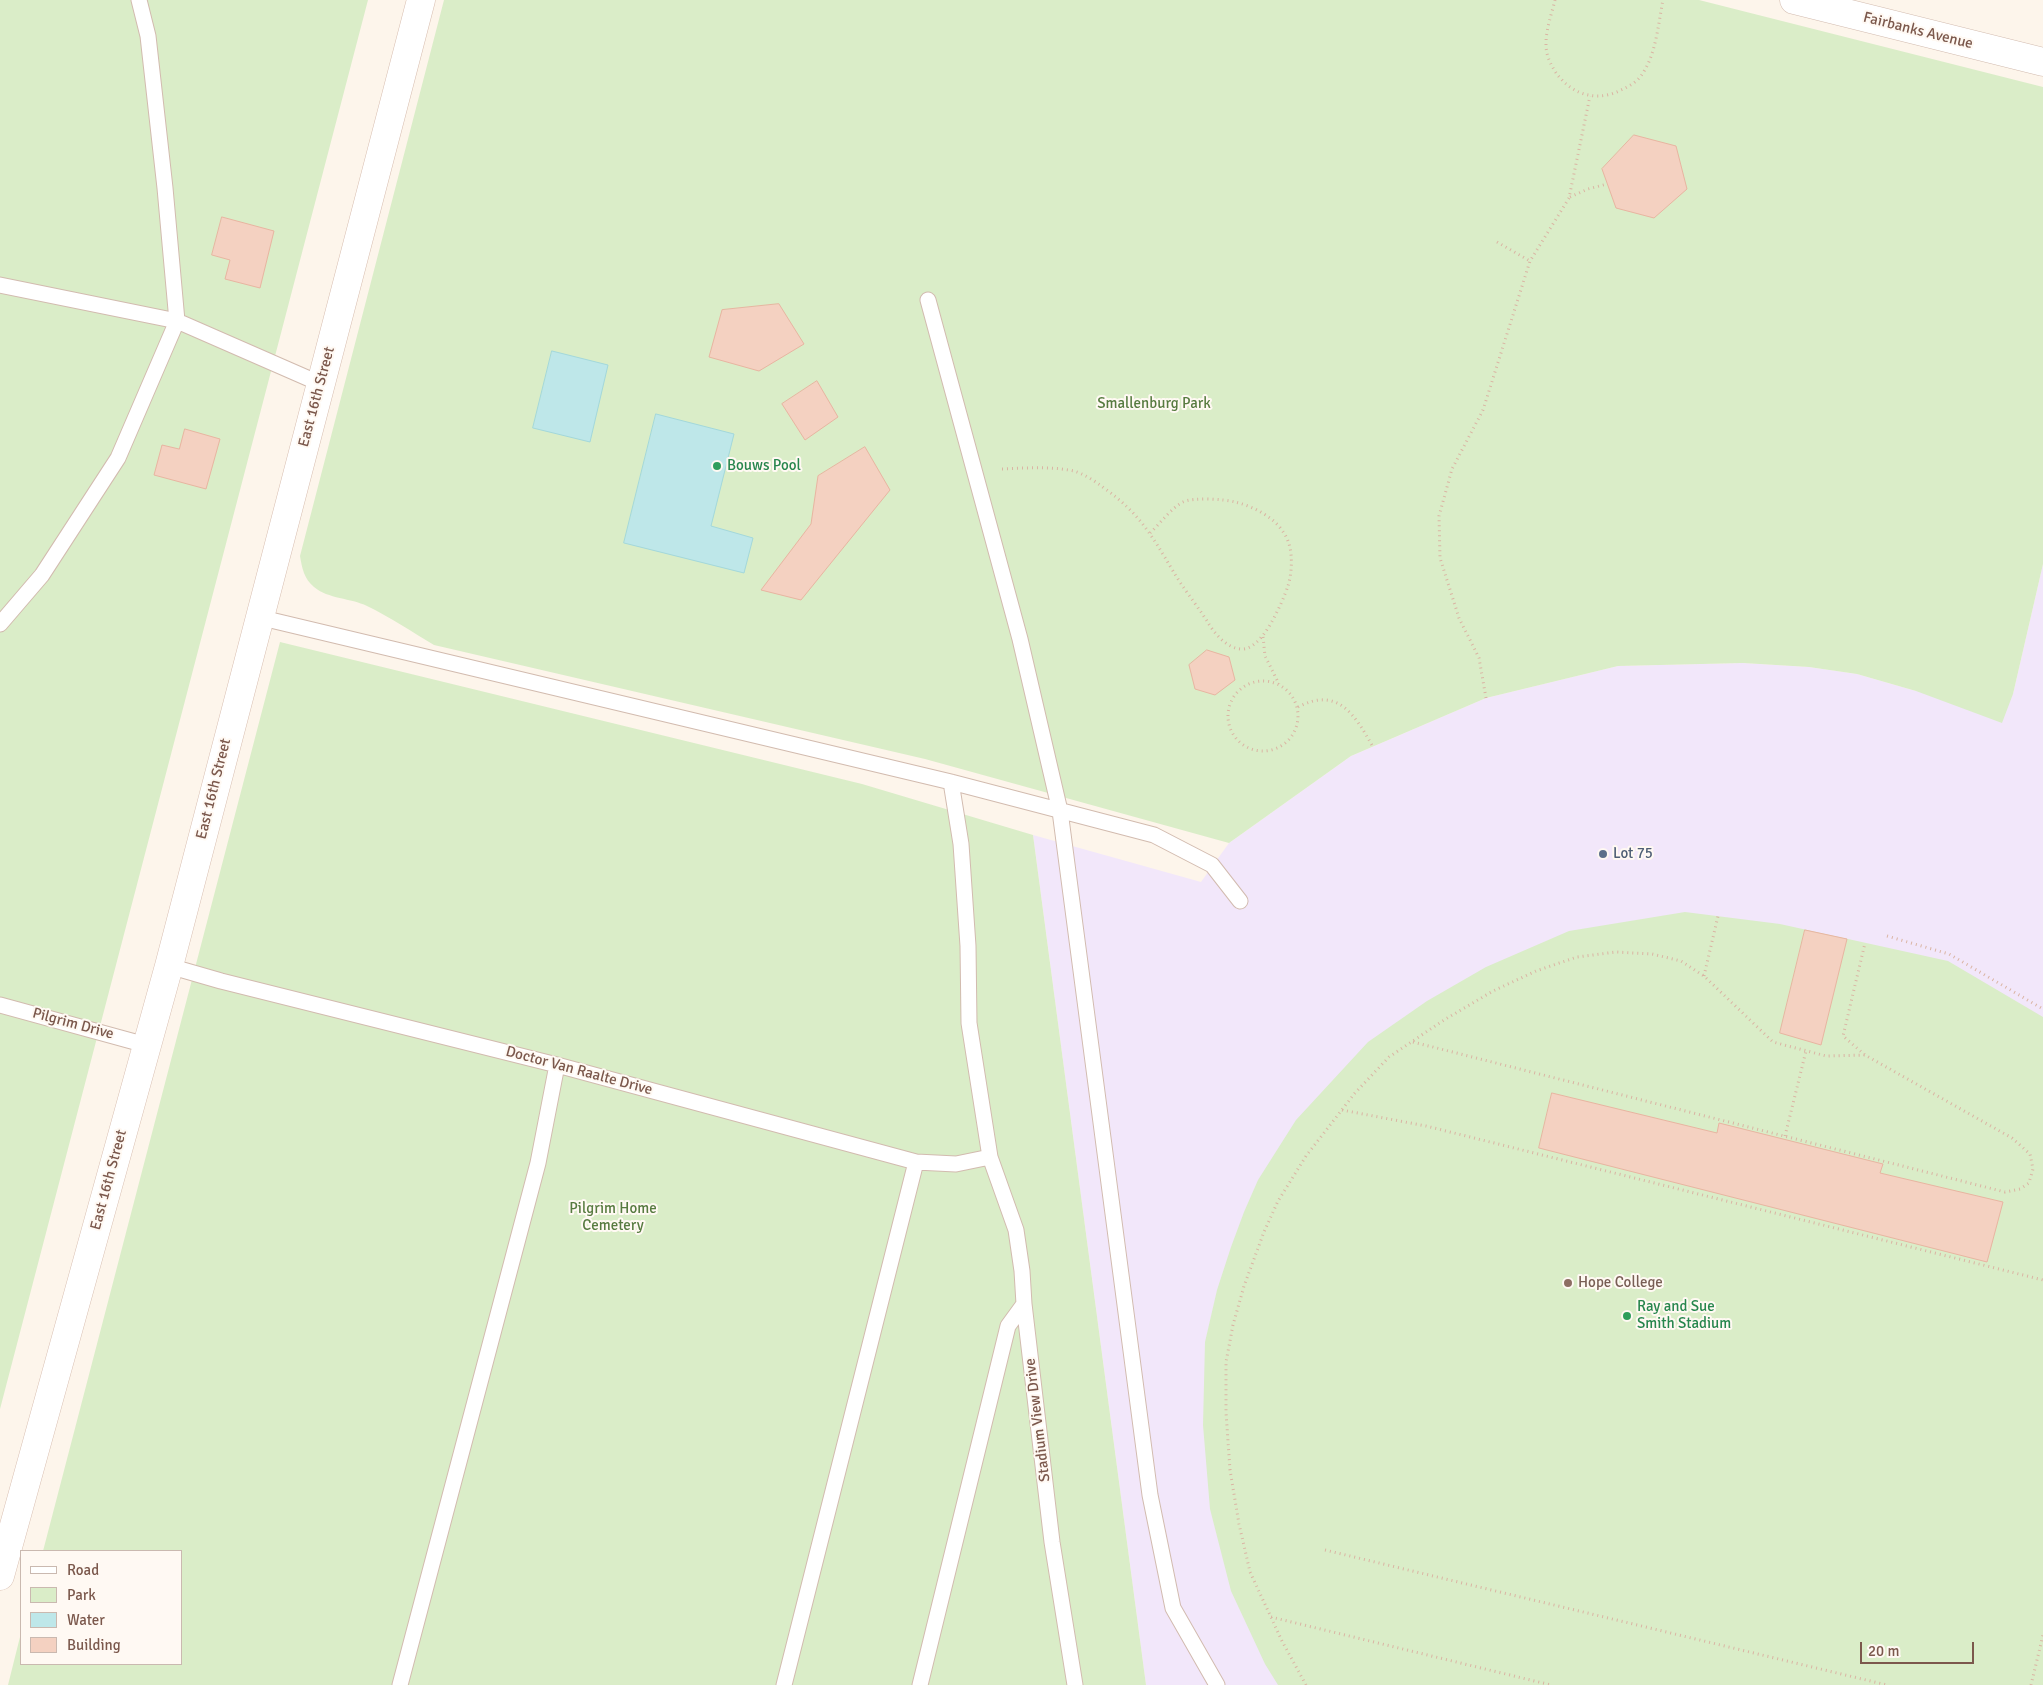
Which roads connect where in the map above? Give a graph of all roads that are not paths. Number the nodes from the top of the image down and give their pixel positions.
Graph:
1 (140, 0) edge
2 (420, 0) edge
3 (1794, 0) edge
4 (2043, 62) edge
5 (0, 285) edge
6 (928, 300) dead end
7 (177, 321) junction
8 (321, 384) junction
9 (258, 617) junction
10 (0, 624) edge
11 (950, 782) junction
12 (1060, 811) junction
13 (1240, 901) dead end
14 (168, 966) junction
15 (0, 1005) edge
16 (146, 1045) junction
17 (557, 1065) junction
18 (990, 1157) junction
19 (916, 1162) junction
20 (1024, 1304) junction
21 (0, 1576) edge
22 (400, 1685) edge
23 (784, 1685) edge
24 (920, 1685) edge
25 (1075, 1685) edge
26 (1217, 1685) edge

1 - 7 lane
2 - 8 main road, East 16th Street
3 - 4 main road, Fairbanks Avenue
5 - 7 lane
6 - 12 lane
7 - 8 lane
7 - 10 lane
8 - 9 main road, East 16th Street
9 - 11 lane
9 - 14 main road, East 16th Street
11 - 12 lane
11 - 18 lane, Stadium View Drive
12 - 13 lane
12 - 26 lane
14 - 16 main road, East 16th Street
14 - 17 lane, Doctor Van Raalte Drive
15 - 16 lane, Pilgrim Drive
16 - 21 main road, East 16th Street
17 - 19 lane, Doctor Van Raalte Drive
17 - 22 lane
18 - 19 lane, Doctor Van Raalte Drive
18 - 20 lane, Stadium View Drive
19 - 23 lane
20 - 24 lane
20 - 25 lane, Stadium View Drive

